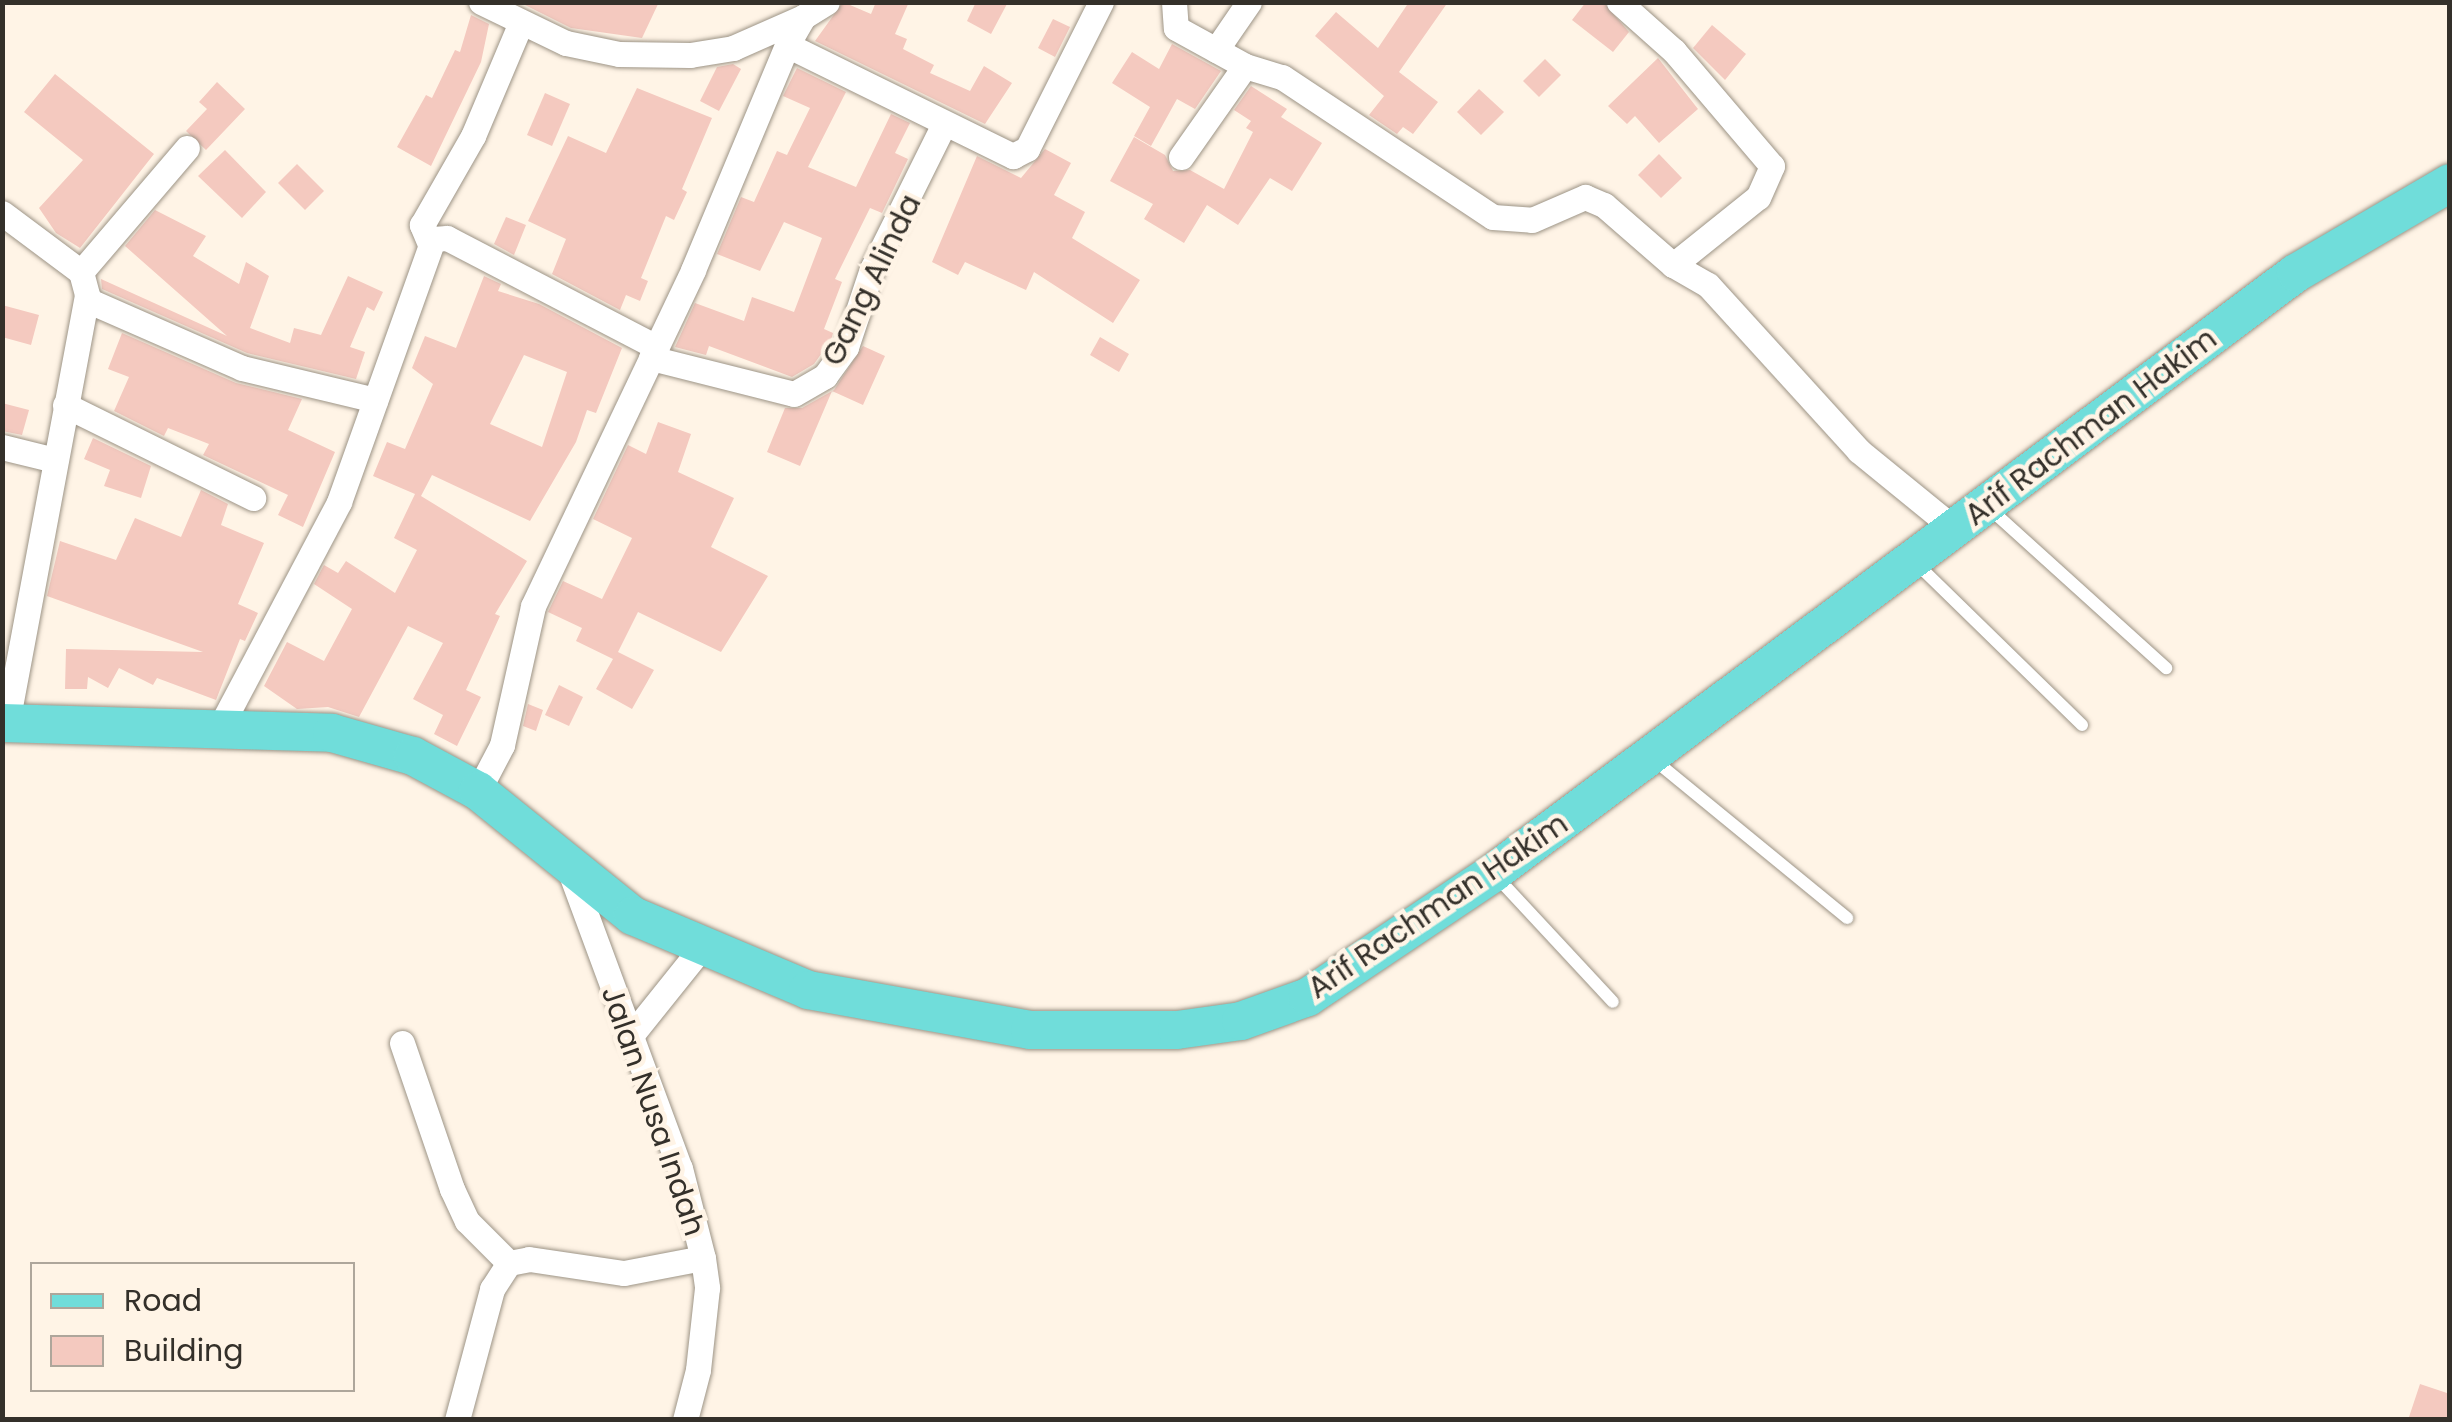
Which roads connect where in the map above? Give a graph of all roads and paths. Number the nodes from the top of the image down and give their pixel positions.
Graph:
1 (482, 2) edge
2 (827, 2) edge
3 (1102, 2) edge
4 (1174, 2) edge
5 (1249, 2) edge
6 (1619, 2) edge
7 (520, 24) junction
8 (790, 30) junction
9 (1216, 50) junction
10 (1244, 66) junction
11 (943, 126) junction
12 (187, 148) dead end
13 (1181, 157) dead end
14 (2450, 183) edge
15 (2, 214) edge
16 (430, 244) junction
17 (1673, 265) junction
18 (80, 272) junction
19 (86, 300) junction
20 (654, 352) junction
21 (375, 400) junction
22 (65, 404) junction
23 (2, 448) edge
24 (55, 460) junction
25 (253, 498) dead end
26 (1989, 508) junction
27 (1956, 530) junction
28 (1914, 562) junction
29 (2166, 668) dead end
30 (5, 724) edge
31 (2082, 725) dead end
32 (220, 727) junction
33 (1651, 758) junction
34 (478, 791) junction
35 (568, 866) junction
36 (1494, 873) junction
37 (1847, 918) dead end
38 (701, 948) junction
39 (1612, 1002) dead end
40 (630, 1038) junction
41 (402, 1044) dead end
42 (703, 1258) junction
43 (509, 1263) junction
44 (458, 1420) edge
45 (685, 1420) edge

1 - 7 street
2 - 8 street
3 - 11 street
4 - 9 street
5 - 9 street
6 - 17 street
7 - 8 street
7 - 16 street
8 - 11 street
8 - 20 street
9 - 10 street
10 - 13 street
10 - 17 street
11 - 20 street, Gang Alinda
12 - 18 street
14 - 26 main road, Arif Rachman Hakim
15 - 18 street
16 - 20 street, Gang Alinda
16 - 21 street
17 - 27 street
18 - 19 street
19 - 21 street
19 - 22 street
20 - 34 street
21 - 32 street
22 - 24 street
22 - 25 street
23 - 24 street
24 - 30 street
26 - 27 main road, Arif Rachman Hakim
26 - 29 lane
27 - 28 main road, Arif Rachman Hakim
28 - 31 lane
28 - 33 main road, Arif Rachman Hakim
30 - 32 main road, Arif Rachman Hakim
32 - 34 main road, Arif Rachman Hakim
33 - 36 main road, Arif Rachman Hakim
33 - 37 lane
34 - 35 main road, Arif Rachman Hakim
35 - 38 main road, Arif Rachman Hakim
35 - 40 street, Jalan Nusa Indah
36 - 38 main road, Arif Rachman Hakim
36 - 39 lane
38 - 40 street
40 - 42 street, Jalan Nusa Indah
41 - 43 street
42 - 43 street
42 - 45 street, Jalan Nusa Indah
43 - 44 street

